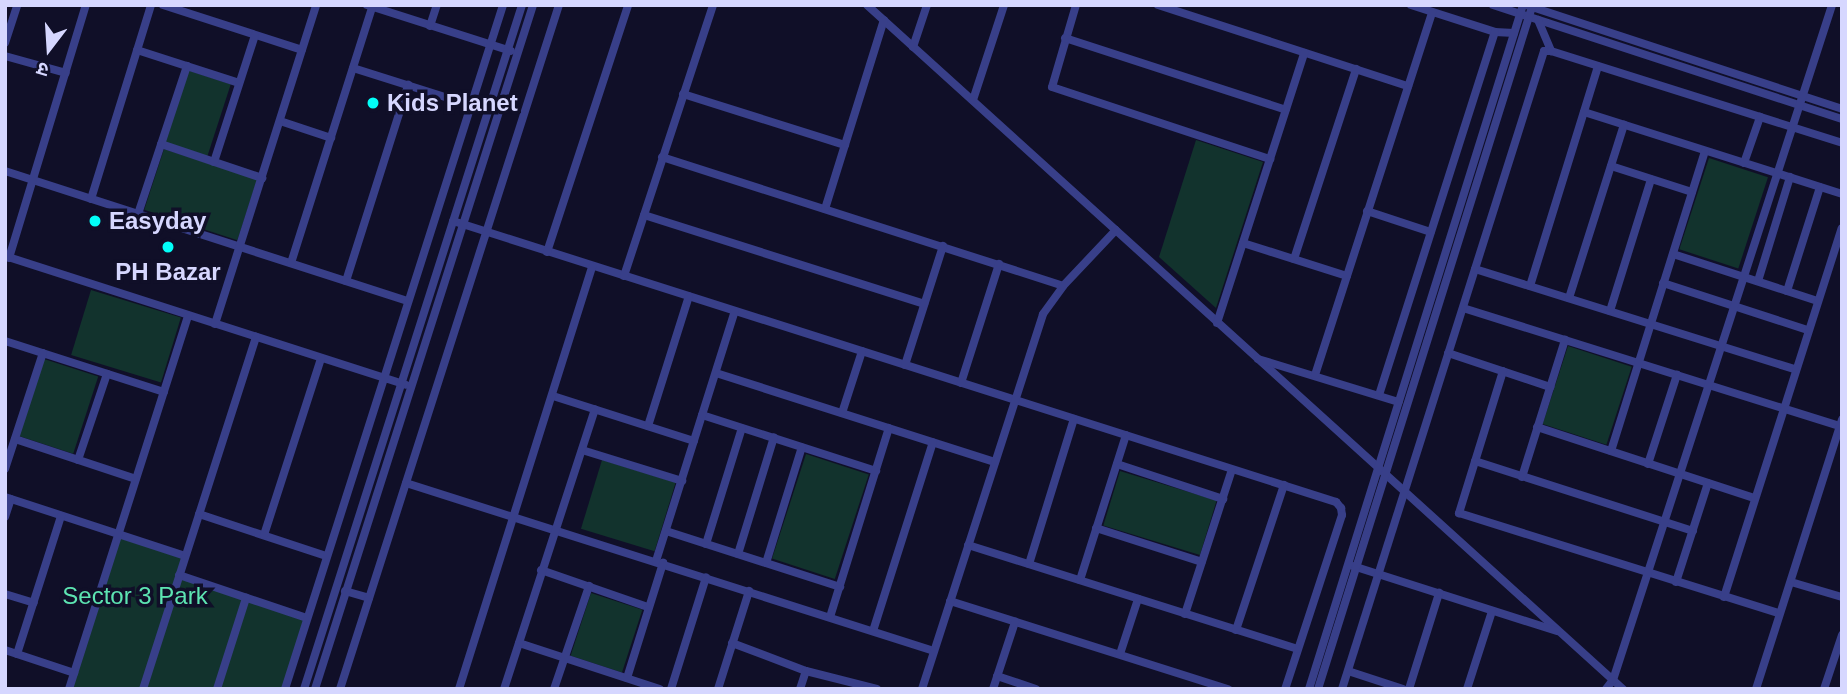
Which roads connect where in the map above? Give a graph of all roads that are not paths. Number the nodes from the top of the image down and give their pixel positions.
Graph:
1 (17, 5) edge
2 (86, 5) edge
3 (151, 5) edge
4 (163, 5) edge
5 (316, 5) edge
6 (437, 5) edge
7 (503, 5) edge
8 (522, 5) edge
9 (533, 5) edge
10 (559, 5) edge
11 (628, 5) edge
12 (713, 5) edge
13 (867, 5) edge
14 (927, 5) edge
15 (1004, 5) edge
16 (1076, 5) edge
17 (1158, 5) edge
18 (1411, 5) edge
19 (1832, 5) edge
20 (369, 6) edge
21 (1496, 6) edge
22 (1530, 10) edge
23 (1432, 12) junction
24 (884, 20) junction
25 (430, 26) junction
26 (1495, 32) junction
27 (1514, 33) junction
28 (255, 35) junction
29 (1065, 38) junction
30 (5, 43) edge
31 (491, 45) junction
32 (913, 47) junction
33 (137, 50) junction
34 (302, 50) junction
35 (508, 50) junction
36 (1551, 51) junction
37 (517, 53) junction
38 (1304, 53) junction
39 (5, 56) edge
40 (187, 66) junction
41 (1598, 66) junction
42 (353, 68) junction
43 (1356, 69) junction
44 (65, 73) junction
45 (239, 83) junction
46 (408, 85) junction
47 (1408, 86) junction
48 (683, 94) junction
49 (1802, 96) junction
50 (973, 100) junction
51 (470, 105) junction
52 (1799, 105) junction
53 (1842, 109) edge
54 (1286, 110) junction
55 (1584, 112) junction
56 (1760, 117) junction
57 (1842, 119) edge
58 (280, 121) junction
59 (1624, 125) junction
60 (1792, 127) junction
61 (331, 138) junction
62 (1842, 143) edge
63 (161, 144) junction
64 (845, 145) junction
65 (1705, 150) junction
66 (662, 157) junction
67 (1270, 159) junction
68 (214, 162) junction
69 (1744, 163) junction
70 (1611, 166) junction
71 (5, 171) edge
72 (1777, 173) junction
73 (1790, 177) junction
74 (262, 178) junction
75 (1651, 179) junction
76 (33, 180) junction
77 (1820, 187) junction
78 (1692, 192) junction
79 (1842, 194) edge
80 (91, 199) junction
81 (825, 209) junction
82 (1367, 211) junction
83 (138, 214) junction
84 (644, 215) junction
85 (458, 223) junction
86 (1842, 228) edge
87 (1116, 230) junction
88 (485, 232) junction
89 (1431, 232) junction
90 (1244, 243) junction
91 (943, 246) junction
92 (240, 247) junction
93 (547, 252) junction
94 (1673, 254) junction
95 (7, 257) edge
96 (1294, 259) junction
97 (291, 264) junction
98 (999, 264) junction
99 (592, 267) junction
100 (1475, 269) junction
101 (624, 276) junction
102 (1347, 276) junction
103 (1743, 276) junction
104 (346, 281) junction
105 (1758, 281) junction
106 (1663, 283) junction
107 (1063, 286) junction
108 (1530, 286) junction
109 (1787, 291) junction
110 (689, 296) junction
111 (1569, 298) junction
112 (1818, 301) junction
113 (408, 302) junction
114 (924, 304) junction
115 (1733, 306) junction
116 (1463, 308) junction
117 (735, 311) junction
118 (1610, 311) junction
119 (188, 315) junction
120 (1217, 323) junction
121 (215, 324) junction
122 (1651, 324) junction
123 (1808, 330) junction
124 (256, 337) junction
125 (1565, 340) junction
126 (5, 341) edge
127 (1720, 345) junction
128 (862, 351) junction
129 (43, 353) junction
130 (1448, 353) junction
131 (321, 358) junction
132 (1255, 358) junction
133 (1639, 363) junction
134 (905, 365) junction
135 (1795, 369) junction
136 (1503, 372) junction
137 (716, 373) junction
138 (107, 374) junction
139 (1315, 375) junction
140 (1677, 375) junction
141 (384, 378) junction
142 (961, 383) junction
143 (1707, 384) junction
144 (406, 385) junction
145 (1550, 387) junction
146 (164, 392) junction
147 (1378, 395) junction
148 (553, 396) junction
149 (1015, 400) junction
150 (1399, 402) junction
151 (1782, 408) junction
152 (595, 409) junction
153 (842, 413) junction
154 (702, 415) junction
155 (1399, 417) junction
156 (1074, 419) junction
157 (1841, 423) edge
158 (648, 426) junction
159 (742, 428) junction
160 (889, 428) junction
161 (1537, 428) junction
162 (1126, 435) junction
163 (774, 437) junction
164 (15, 439) junction
165 (694, 441) junction
166 (933, 442) junction
167 (803, 447) junction
168 (582, 450) junction
169 (1611, 451) junction
170 (78, 460) junction
171 (995, 461) junction
172 (1475, 461) junction
173 (1117, 464) junction
174 (1648, 464) junction
175 (1232, 469) junction
176 (5, 470) edge
177 (876, 471) junction
178 (1382, 472) junction
179 (1679, 474) junction
180 (1522, 477) junction
181 (136, 479) junction
182 (682, 481) junction
183 (406, 483) junction
184 (1708, 483) junction
185 (1284, 485) junction
186 (1404, 491) junction
187 (8, 498) edge
188 (1754, 498) junction
189 (1223, 499) junction
190 (199, 514) junction
191 (61, 516) junction
192 (5, 517) edge
193 (512, 518) junction
194 (1664, 522) junction
195 (1096, 528) junction
196 (557, 530) junction
197 (666, 531) junction
198 (1693, 531) junction
199 (118, 534) junction
200 (264, 535) junction
201 (706, 544) junction
202 (968, 545) junction
203 (738, 554) junction
204 (185, 556) junction
205 (326, 556) junction
206 (659, 562) junction
207 (1202, 562) junction
208 (766, 563) junction
209 (1029, 564) junction
210 (1352, 566) junction
211 (541, 570) junction
212 (1647, 573) junction
213 (1378, 574) junction
214 (179, 575) junction
215 (706, 577) junction
216 (1080, 580) junction
217 (1676, 582) junction
218 (1791, 582) junction
219 (589, 586) junction
220 (840, 587) junction
221 (345, 591) junction
222 (749, 591) junction
223 (1439, 593) junction
224 (5, 594) edge
225 (1724, 597) junction
226 (1842, 597) edge
227 (246, 598) junction
228 (369, 598) junction
229 (1138, 599) junction
230 (950, 601) junction
231 (34, 603) junction
232 (648, 607) junction
233 (1492, 611) junction
234 (1779, 613) junction
235 (1185, 614) junction
236 (830, 617) junction
237 (307, 618) junction
238 (1016, 622) junction
239 (1236, 630) junction
240 (873, 631) junction
241 (1560, 632) junction
242 (1842, 635) edge
243 (519, 643) junction
244 (732, 643) junction
245 (1297, 649) junction
246 (5, 650) edge
247 (934, 651) junction
248 (17, 654) junction
249 (1120, 654) junction
250 (565, 658) junction
251 (1832, 666) junction
252 (1842, 669) edge
253 (806, 671) junction
254 (1348, 671) junction
255 (74, 673) junction
256 (998, 676) junction
257 (627, 678) junction
258 (1613, 680) junction
259 (855, 685) edge
260 (1218, 687) edge
261 (69, 689) edge
262 (143, 689) edge
263 (217, 689) edge
264 (285, 689) edge
265 (303, 689) edge
266 (315, 689) edge
267 (341, 689) edge
268 (459, 689) edge
269 (504, 689) edge
270 (554, 689) edge
271 (660, 689) edge
272 (671, 689) edge
273 (718, 689) edge
274 (800, 689) edge
275 (877, 689) edge
276 (922, 689) edge
277 (993, 689) edge
278 (1036, 689) edge
279 (1228, 689) edge
280 (1285, 689) edge
281 (1309, 689) edge
282 (1318, 689) edge
283 (1342, 689) edge
284 (1403, 689) edge
285 (1409, 689) edge
286 (1467, 689) edge
287 (1606, 689) edge
288 (1623, 689) edge
289 (1756, 689) edge
290 (1824, 689) edge

1 - 30 street
2 - 44 street
3 - 33 street
4 - 28 street
5 - 34 street
6 - 25 street
7 - 31 street
8 - 35 street
9 - 37 street
10 - 88 street
11 - 93 street
12 - 48 street
13 - 24 street
14 - 32 street
15 - 50 street
16 - 29 street
17 - 38 street
18 - 23 street
19 - 49 street
20 - 25 street
20 - 42 street
21 - 22 street
22 - 27 street
22 - 36 street
22 - 49 street
22 - 52 street
22 - 155 street
23 - 26 street
23 - 47 street
24 - 32 street
24 - 64 street
25 - 31 street
26 - 27 street
26 - 89 street
27 - 150 street
28 - 34 street
28 - 45 street
29 - 54 street
29 - 67 street
31 - 35 street
31 - 51 street
32 - 50 street
33 - 40 street
33 - 80 street
34 - 58 street
35 - 37 street
35 - 85 street
36 - 41 street
36 - 100 street
37 - 85 street
38 - 43 street
38 - 54 street
39 - 44 street
40 - 45 street
40 - 63 street
41 - 55 street
41 - 56 street
42 - 46 street
42 - 61 street
43 - 47 street
43 - 96 street
44 - 76 street
45 - 68 street
46 - 51 street
46 - 104 street
47 - 82 street
48 - 64 street
48 - 66 street
49 - 52 street
49 - 53 street
50 - 87 street
51 - 113 street
52 - 57 street
52 - 60 street
54 - 67 street
55 - 59 street
55 - 108 street
56 - 60 street
56 - 69 street
58 - 61 street
58 - 74 street
59 - 65 street
59 - 70 street
60 - 62 street
60 - 72 street
61 - 97 street
63 - 68 street
63 - 83 street
64 - 81 street
65 - 69 street
65 - 78 street
66 - 81 street
66 - 84 street
67 - 90 street
68 - 74 street
69 - 72 street
70 - 75 street
70 - 111 street
71 - 76 street
72 - 73 street
72 - 103 street
73 - 77 street
73 - 105 street
74 - 92 street
75 - 78 street
75 - 118 street
76 - 80 street
76 - 95 street
77 - 79 street
77 - 109 street
78 - 94 street
80 - 83 street
81 - 91 street
82 - 89 street
82 - 102 street
83 - 92 street
84 - 101 street
84 - 114 street
85 - 88 street
85 - 144 street
86 - 112 street
87 - 107 street
87 - 120 street
88 - 93 street
88 - 183 street
89 - 147 street
90 - 96 street
90 - 120 street
91 - 98 street
91 - 114 street
92 - 97 street
92 - 121 street
93 - 99 street
94 - 103 street
94 - 106 street
95 - 119 street
96 - 102 street
97 - 104 street
98 - 107 street
98 - 142 street
99 - 101 street
99 - 148 street
100 - 108 street
100 - 116 street
101 - 110 street
102 - 139 street
103 - 105 street
103 - 115 street
104 - 113 street
105 - 109 street
106 - 115 street
106 - 122 street
107 - 149 street
108 - 111 street
109 - 112 street
110 - 117 street
110 - 158 street
111 - 118 street
112 - 123 street
113 - 141 street
114 - 134 street
115 - 123 street
115 - 127 street
116 - 125 street
116 - 130 street
117 - 128 street
117 - 137 street
118 - 122 street
119 - 121 street
119 - 146 street
120 - 132 street
121 - 124 street
122 - 127 street
122 - 133 street
123 - 135 street
124 - 131 street
124 - 190 street
125 - 133 street
125 - 145 street
126 - 129 street
127 - 135 street
127 - 143 street
128 - 134 street
128 - 153 street
129 - 138 street
129 - 164 street
130 - 136 street
130 - 186 street
131 - 141 street
131 - 200 street
132 - 139 street
132 - 178 street
133 - 140 street
133 - 169 street
134 - 142 street
135 - 151 street
136 - 145 street
136 - 172 street
137 - 153 street
137 - 154 street
138 - 146 street
138 - 170 street
139 - 147 street
140 - 143 street
140 - 174 street
141 - 144 street
141 - 205 street
142 - 149 street
143 - 151 street
143 - 179 street
144 - 221 street
144 - 265 street
145 - 161 street
146 - 181 street
147 - 150 street
148 - 152 street
148 - 193 street
149 - 156 street
149 - 171 street
150 - 155 street
151 - 157 street
151 - 188 street
152 - 158 street
152 - 168 street
153 - 160 street
154 - 159 street
154 - 165 street
155 - 178 street
156 - 162 street
156 - 209 street
157 - 218 street
158 - 165 street
159 - 163 street
159 - 201 street
160 - 166 street
160 - 177 street
161 - 169 street
161 - 180 street
162 - 173 street
162 - 175 street
163 - 167 street
163 - 203 street
164 - 170 street
164 - 176 street
165 - 182 street
166 - 171 street
166 - 240 street
167 - 177 street
167 - 208 street
168 - 182 street
168 - 196 street
169 - 174 street
170 - 181 street
171 - 202 street
172 - 180 street
172 - 212 street
173 - 189 street
173 - 195 street
174 - 179 street
175 - 185 street
175 - 189 street
177 - 220 street
178 - 186 street
178 - 210 street
179 - 184 street
179 - 194 street
180 - 194 street
181 - 199 street
182 - 197 street
183 - 193 street
183 - 228 street
184 - 188 street
184 - 198 street
185 - 239 street
185 - 245 street
186 - 213 street
186 - 241 street
187 - 191 street
187 - 192 street
188 - 225 street
189 - 207 street
190 - 200 street
190 - 204 street
191 - 199 street
191 - 231 street
193 - 196 street
193 - 268 street
194 - 198 street
194 - 212 street
195 - 207 street
195 - 216 street
196 - 206 street
196 - 211 street
197 - 201 street
197 - 206 street
198 - 217 street
199 - 204 street
199 - 255 street
200 - 205 street
201 - 203 street
202 - 209 street
202 - 230 street
203 - 208 street
204 - 214 street
205 - 237 street
206 - 215 street
206 - 232 street
207 - 235 street
208 - 220 street
209 - 216 street
210 - 213 street
210 - 281 street
210 - 282 street
211 - 219 street
211 - 243 street
212 - 217 street
212 - 258 street
213 - 223 street
213 - 254 street
214 - 227 street
214 - 262 street
215 - 222 street
215 - 272 street
216 - 229 street
217 - 225 street
218 - 226 street
218 - 234 street
219 - 232 street
219 - 250 street
220 - 236 street
221 - 228 street
221 - 266 street
222 - 236 street
222 - 244 street
223 - 233 street
223 - 285 street
224 - 231 street
225 - 234 street
227 - 237 street
227 - 263 street
228 - 267 street
229 - 235 street
229 - 249 street
230 - 238 street
230 - 247 street
231 - 248 street
232 - 257 street
233 - 241 street
233 - 286 street
234 - 289 street
235 - 239 street
236 - 240 street
237 - 264 street
238 - 249 street
238 - 256 street
239 - 245 street
240 - 247 street
241 - 258 street
242 - 251 street
243 - 250 street
243 - 269 street
244 - 253 street
244 - 273 street
245 - 280 street
246 - 248 street
247 - 276 street
248 - 255 street
249 - 260 street
250 - 257 street
250 - 270 street
251 - 252 street
251 - 290 street
253 - 259 street
253 - 274 street
254 - 283 street
254 - 284 street
255 - 261 street
256 - 277 street
256 - 278 street
257 - 271 street
258 - 287 street
258 - 288 street
259 - 275 street
260 - 279 street

